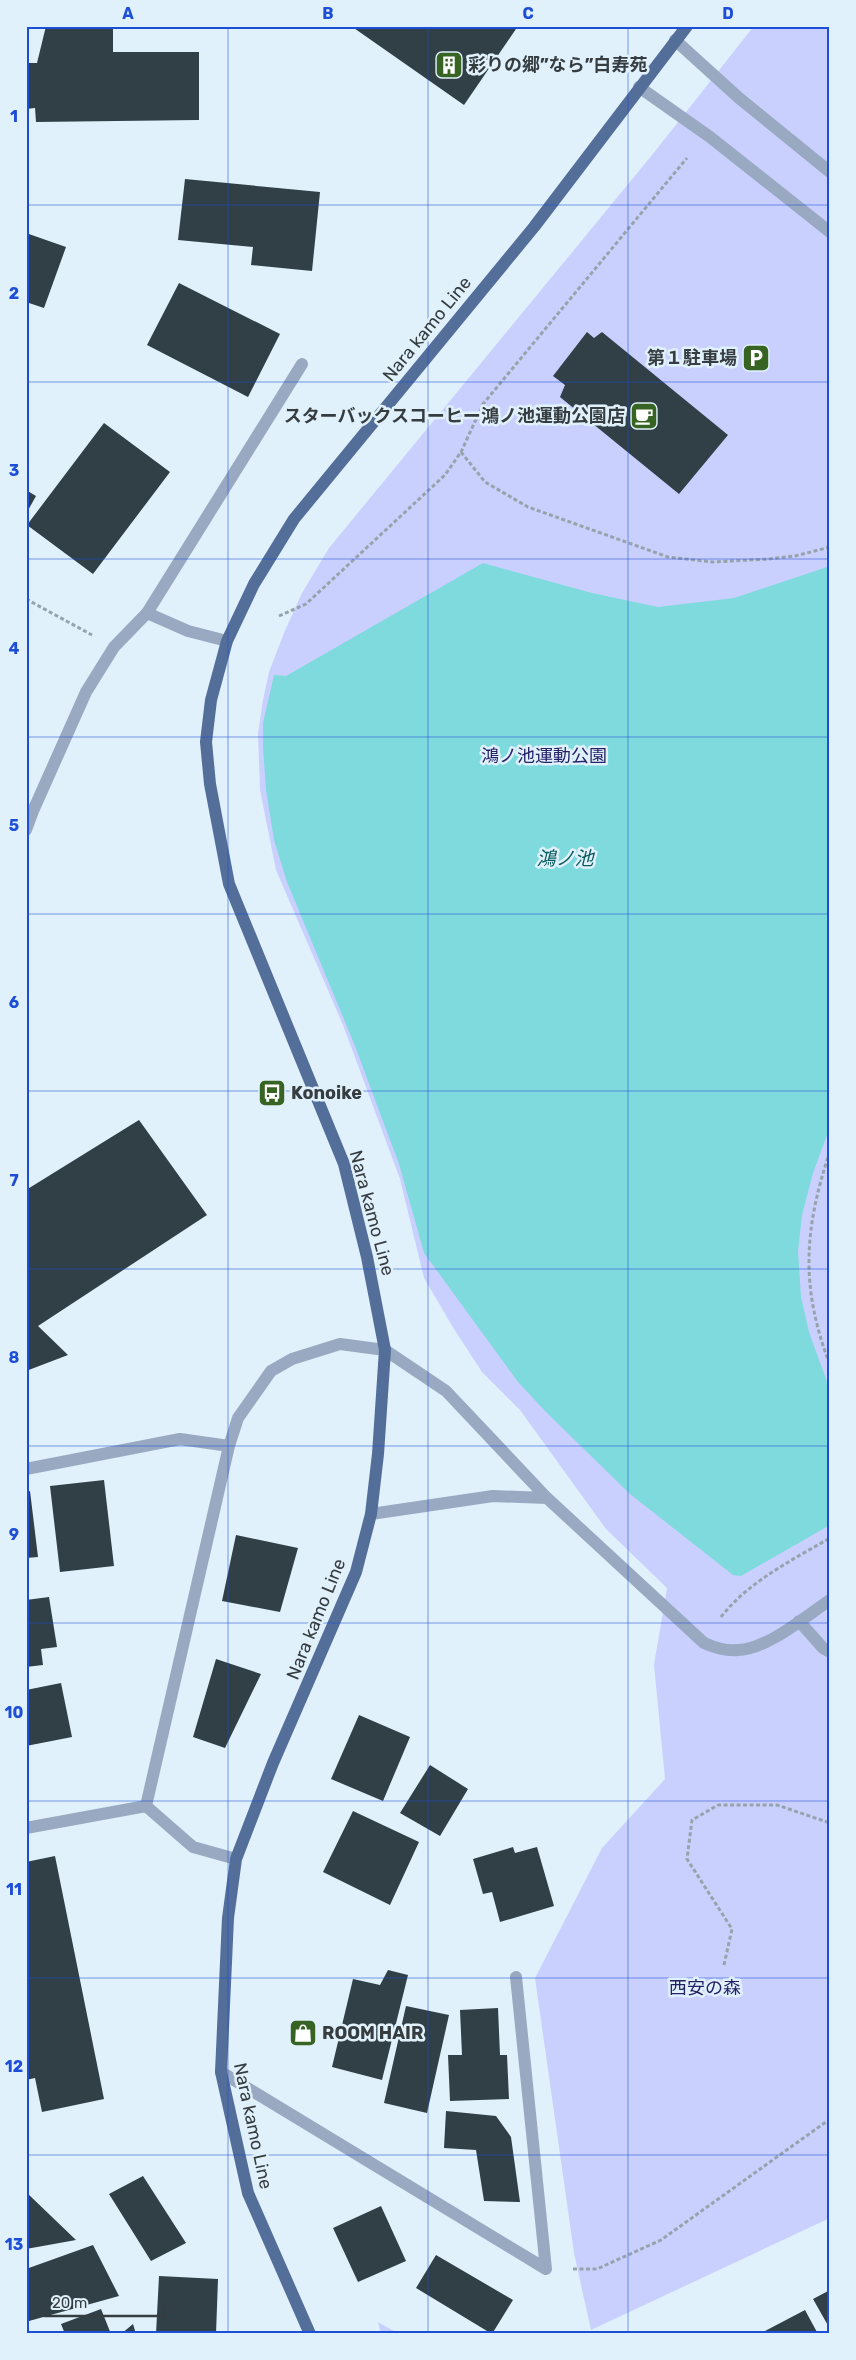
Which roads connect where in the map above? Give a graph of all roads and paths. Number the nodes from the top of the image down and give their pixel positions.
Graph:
1 (687, 26) edge
2 (675, 40) junction
3 (640, 88) junction
4 (687, 158) dead end
5 (830, 172) edge
6 (830, 232) edge
7 (302, 364) dead end
8 (461, 452) junction
9 (830, 547) edge
10 (26, 599) edge
11 (147, 613) junction
12 (278, 616) dead end
13 (227, 641) junction
14 (114, 646) junction
15 (26, 830) edge
16 (830, 1151) edge
17 (385, 1350) junction
18 (830, 1365) edge
19 (229, 1446) junction
20 (26, 1469) edge
21 (547, 1498) junction
22 (371, 1514) junction
23 (830, 1538) edge
24 (830, 1600) edge
25 (721, 1617) dead end
26 (799, 1621) junction
27 (830, 1652) edge
28 (146, 1806) junction
29 (830, 1823) edge
30 (26, 1828) edge
31 (236, 1859) junction
32 (724, 1965) dead end
33 (516, 1977) dead end
34 (221, 2072) junction
35 (830, 2119) edge
36 (546, 2269) junction
37 (310, 2334) edge

1 - 2 main road, Nara kamo Line
2 - 3 main road, Nara kamo Line
2 - 5 street
3 - 6 street
3 - 13 main road, Nara kamo Line
4 - 8 path
7 - 11 street
8 - 9 path
8 - 12 path
10 - 14 path
11 - 13 street
11 - 14 street
13 - 17 main road, Nara kamo Line
14 - 15 street
16 - 18 path
17 - 19 street
17 - 21 street
17 - 22 main road, Nara kamo Line
19 - 20 street
19 - 28 street
21 - 22 street
21 - 26 street
22 - 31 main road, Nara kamo Line
23 - 25 path
24 - 26 street
26 - 27 street
28 - 30 street
28 - 31 street
29 - 32 path
31 - 34 main road, Nara kamo Line
33 - 36 street
34 - 36 street
34 - 37 main road, Nara kamo Line
35 - 36 path

